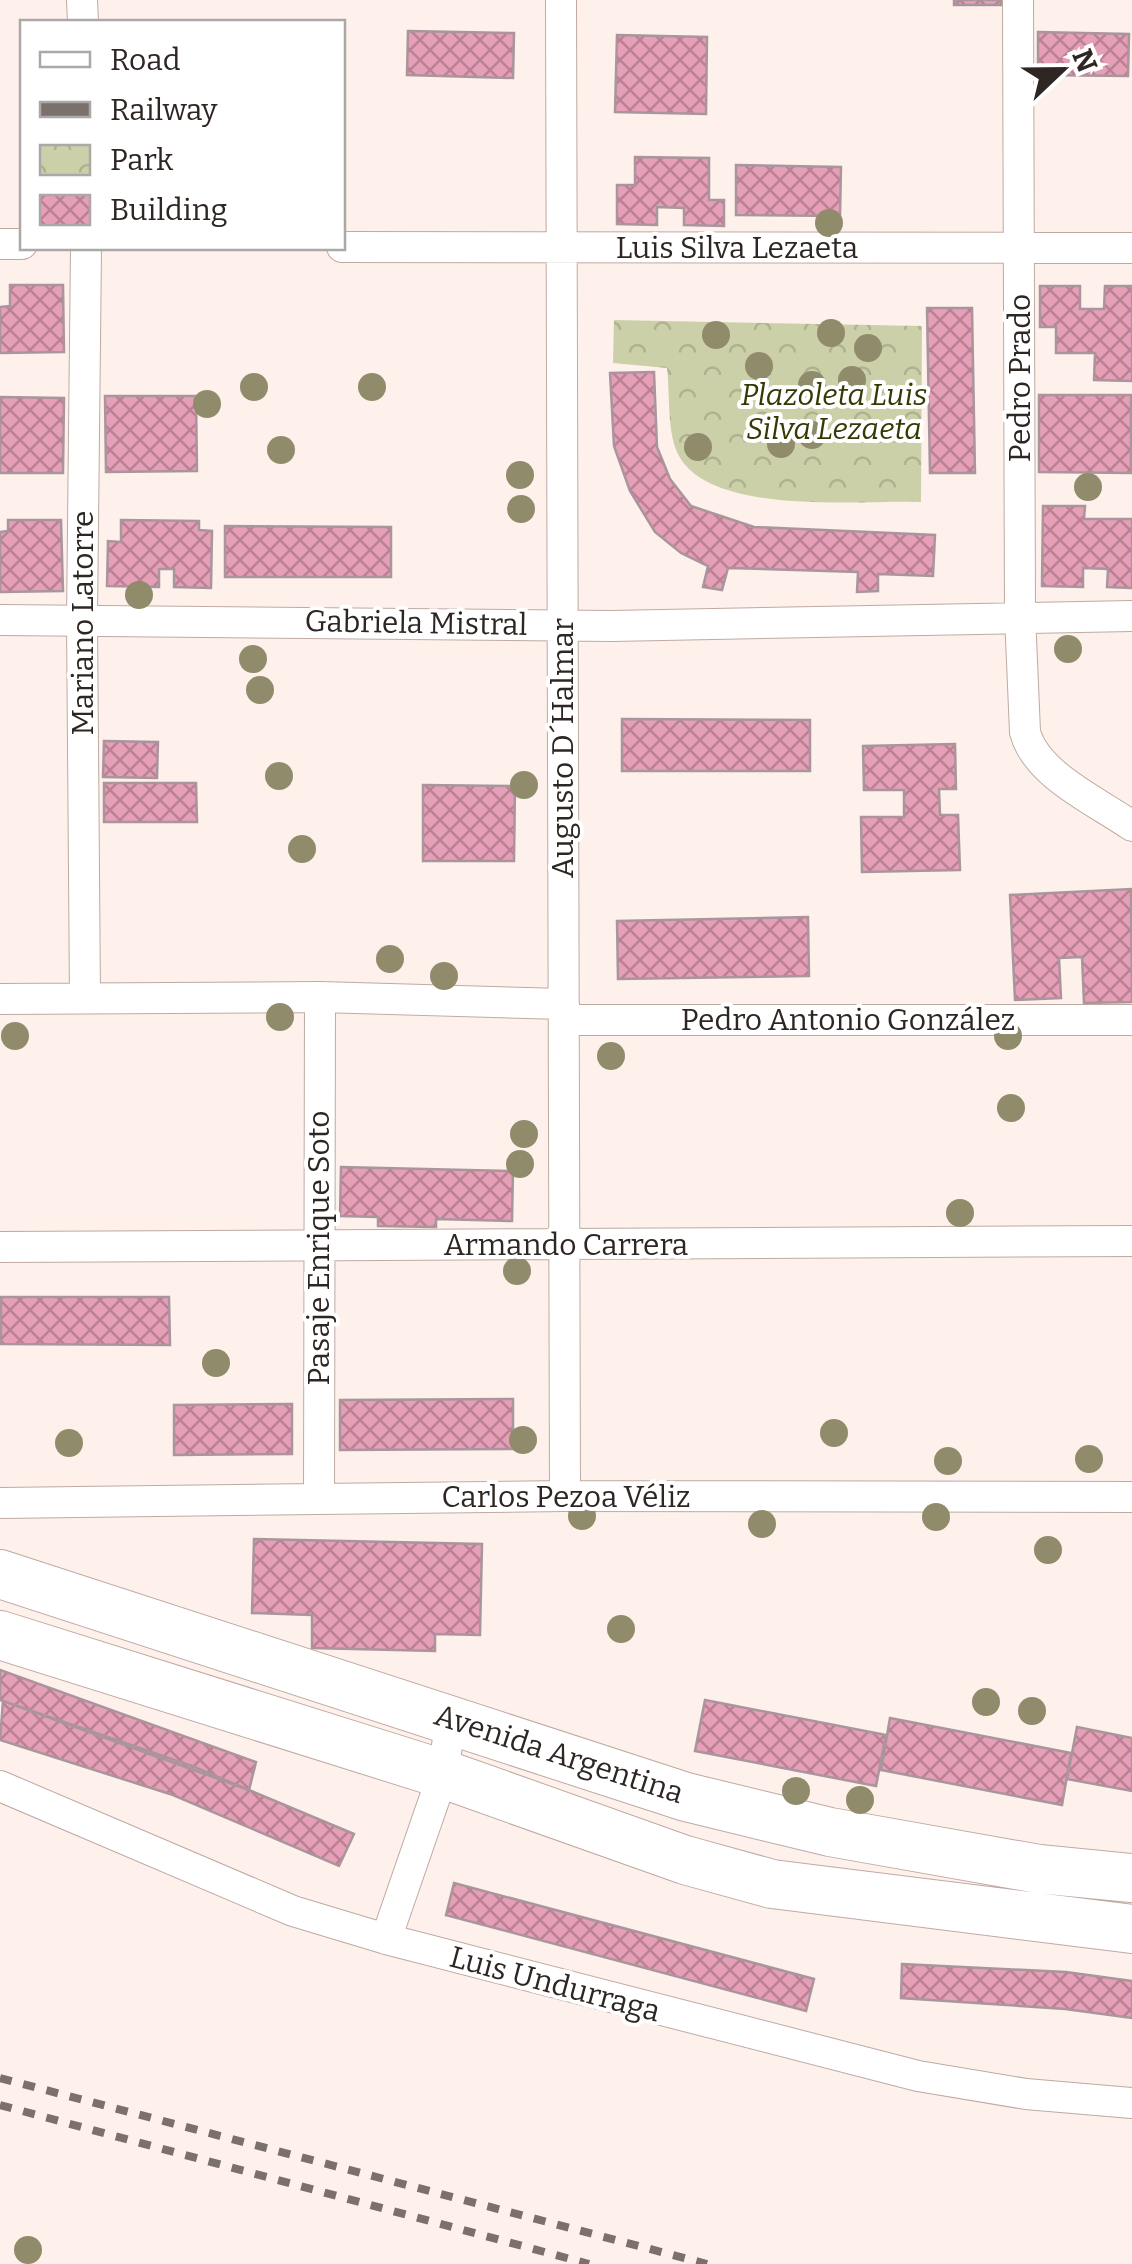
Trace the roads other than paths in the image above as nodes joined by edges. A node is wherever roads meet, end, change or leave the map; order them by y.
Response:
1 (561, 0) edge
2 (1018, 0) edge
3 (345, 246) edge
4 (562, 248) junction
5 (1020, 248) junction
6 (1132, 248) edge
7 (86, 250) edge
8 (1020, 616) junction
9 (1132, 616) edge
10 (82, 619) junction
11 (0, 620) edge
12 (563, 626) junction
13 (1132, 826) edge
14 (320, 997) junction
15 (84, 998) junction
16 (0, 999) edge
17 (564, 1012) junction
18 (1132, 1020) edge
19 (1132, 1241) edge
20 (565, 1246) junction
21 (0, 1247) edge
22 (318, 1247) junction
23 (565, 1496) junction
24 (1132, 1498) edge
25 (320, 1499) junction
26 (0, 1503) edge
27 (0, 1574) edge
28 (0, 1634) edge
29 (451, 1717) junction
30 (444, 1774) junction
31 (0, 1786) edge
32 (1132, 1878) edge
33 (1132, 1929) edge
34 (386, 1939) junction
35 (1132, 2103) edge

1 - 4 street, Augusto D´Halmar
2 - 5 street, Pedro Prado
3 - 4 street, Luis Silva Lezaeta
4 - 5 street, Luis Silva Lezaeta
4 - 12 street, Augusto D´Halmar
5 - 6 street, Luis Silva Lezaeta
5 - 8 street, Pedro Prado
7 - 10 street, Mariano Latorre
8 - 9 street, Gabriela Mistral
8 - 12 street, Gabriela Mistral
8 - 13 street, Pedro Prado
10 - 11 street, Gabriela Mistral
10 - 12 street, Gabriela Mistral
10 - 15 street, Mariano Latorre
12 - 17 street, Augusto D´Halmar
14 - 15 street, Pedro Antonio González
14 - 17 street, Pedro Antonio González
14 - 22 street, Pasaje Enrique Soto
15 - 16 street, Pedro Antonio González
17 - 18 street, Pedro Antonio González
17 - 20 street, Augusto D´Halmar
19 - 20 street, Armando Carrera
20 - 22 street, Armando Carrera
20 - 23 street, Augusto D´Halmar
21 - 22 street, Armando Carrera
22 - 25 street, Pasaje Enrique Soto
23 - 24 street, Carlos Pezoa Véliz
23 - 25 street, Carlos Pezoa Véliz
25 - 26 street, Carlos Pezoa Véliz
27 - 29 main road, Avenida Argentina
28 - 30 main road, Avenida Argentina
29 - 30 street
29 - 32 main road, Avenida Argentina
30 - 33 main road, Avenida Argentina
30 - 34 street
31 - 34 street, Luis Undurraga
34 - 35 street, Luis Undurraga

